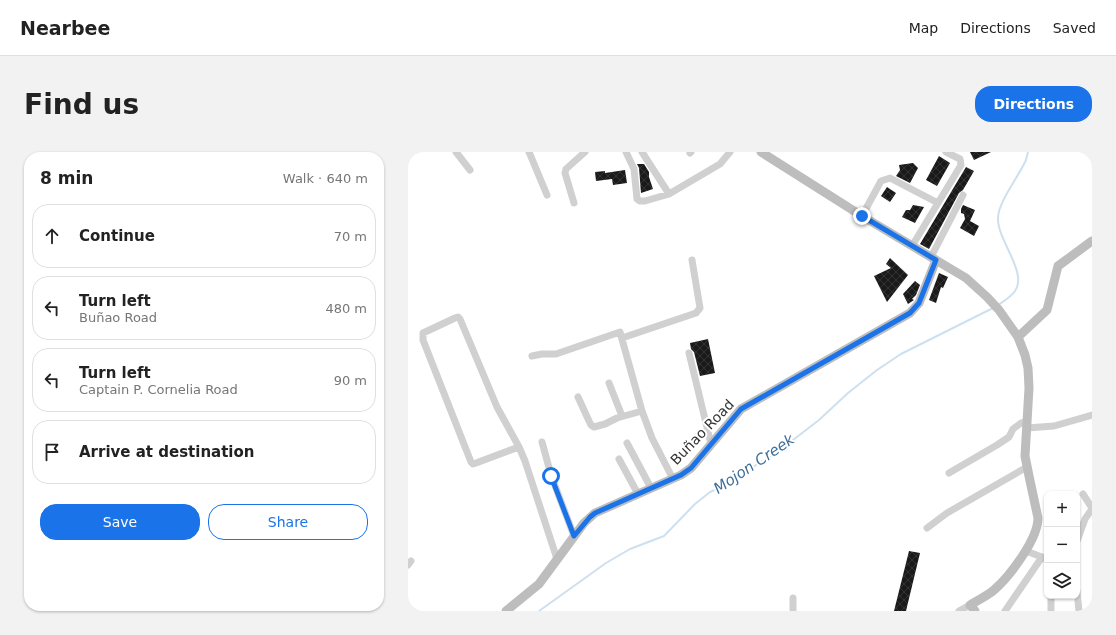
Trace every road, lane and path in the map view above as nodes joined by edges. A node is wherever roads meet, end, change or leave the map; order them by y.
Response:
1 (456, 152) edge
2 (585, 152) edge
3 (626, 152) edge
4 (642, 152) edge
5 (730, 152) edge
6 (761, 152) edge
7 (946, 152) edge
8 (530, 154) edge
9 (470, 170) dead end
10 (669, 194) junction
11 (547, 195) dead end
12 (963, 195) dead end
13 (574, 203) dead end
14 (938, 203) junction
15 (862, 216) junction
16 (1092, 241) edge
17 (912, 246) junction
18 (934, 259) junction
19 (692, 260) dead end
20 (1018, 337) junction
21 (622, 338) junction
22 (689, 353) dead end
23 (532, 356) dead end
24 (609, 383) dead end
25 (578, 397) dead end
26 (642, 411) junction
27 (1092, 415) edge
28 (622, 416) junction
29 (1027, 424) junction
30 (542, 442) dead end
31 (626, 443) dead end
32 (711, 444) junction
33 (519, 447) junction
34 (619, 459) dead end
35 (1027, 467) junction
36 (949, 473) dead end
37 (673, 480) junction
38 (651, 488) junction
39 (638, 494) junction
40 (1083, 494) dead end
41 (1092, 509) edge
42 (927, 528) dead end
43 (1080, 533) edge
44 (574, 536) junction
45 (1026, 551) junction
46 (557, 558) junction
47 (1044, 558) edge
48 (1044, 559) edge
49 (793, 598) dead end
50 (1051, 599) edge
51 (1078, 599) edge
52 (972, 608) edge
53 (506, 611) edge
54 (794, 611) edge
55 (959, 611) edge
56 (1006, 611) edge
57 (1051, 611) edge
58 (1079, 611) edge

1 - 9 street
2 - 13 street
3 - 10 street
4 - 10 street
5 - 10 street
6 - 15 street
7 - 14 street
8 - 11 street
12 - 18 street
14 - 15 street
14 - 17 street
15 - 17 street
16 - 20 street
17 - 18 street
18 - 20 street
18 - 32 street, Buñao Road
19 - 21 street
20 - 29 street
21 - 23 street
21 - 26 street
22 - 32 street
24 - 28 street
25 - 28 street
26 - 28 street
26 - 37 street
27 - 29 street
29 - 35 street
29 - 36 street
30 - 44 street
31 - 38 street
32 - 37 street, Buñao Road
33 - 33 street
33 - 46 street
34 - 39 street
35 - 42 street
35 - 45 street
37 - 38 street, Buñao Road
38 - 39 street, Buñao Road
39 - 44 street, Buñao Road
40 - 41 street
41 - 43 street
44 - 46 street, Buñao Road
45 - 47 street
45 - 52 street
46 - 53 street, Buñao Road
48 - 56 street
49 - 54 street
50 - 57 street
51 - 58 street
52 - 55 street

